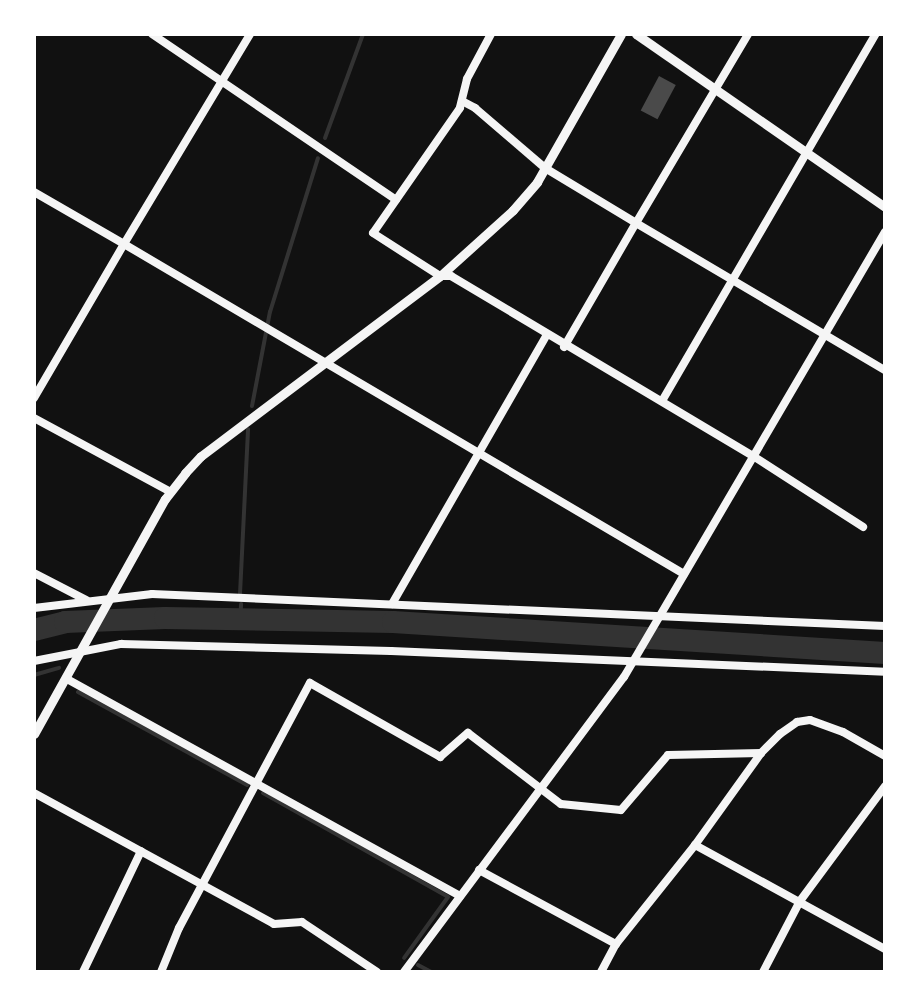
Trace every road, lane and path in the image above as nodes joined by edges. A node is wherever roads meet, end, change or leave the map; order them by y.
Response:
1 (152, 34) edge
2 (250, 34) edge
3 (491, 34) edge
4 (621, 34) edge
5 (636, 34) edge
6 (748, 34) edge
7 (876, 34) edge
8 (223, 80) junction
9 (714, 89) junction
10 (462, 101) junction
11 (806, 152) junction
12 (545, 168) junction
13 (34, 192) edge
14 (396, 200) junction
15 (885, 207) edge
16 (636, 223) junction
17 (885, 232) edge
18 (124, 244) junction
19 (440, 276) junction
20 (733, 280) junction
21 (825, 335) junction
22 (546, 336) junction
23 (564, 347) junction
24 (323, 363) junction
25 (885, 370) edge
26 (34, 398) edge
27 (662, 401) junction
28 (34, 418) edge
29 (477, 454) junction
30 (753, 456) junction
31 (171, 492) junction
32 (863, 527) dead end
33 (34, 573) edge
34 (684, 574) junction
35 (110, 599) junction
36 (392, 604) junction
37 (34, 608) edge
38 (660, 616) junction
39 (885, 626) edge
40 (82, 652) junction
41 (34, 661) edge
42 (633, 662) junction
43 (885, 672) edge
44 (67, 679) junction
45 (34, 734) edge
46 (761, 753) junction
47 (885, 756) edge
48 (257, 783) junction
49 (885, 786) edge
50 (539, 787) junction
51 (34, 793) edge
52 (695, 845) junction
53 (141, 851) junction
54 (479, 870) junction
55 (202, 883) junction
56 (460, 896) junction
57 (800, 901) junction
58 (616, 944) junction
59 (885, 949) edge
60 (83, 972) edge
61 (161, 972) edge
62 (377, 972) edge
63 (404, 972) edge
64 (601, 972) edge
65 (763, 972) edge

1 - 8 street
2 - 8 street
3 - 10 street
4 - 12 street
5 - 9 street
6 - 9 street
7 - 11 street
8 - 14 street
8 - 18 street
9 - 11 street
9 - 16 street
10 - 12 street
10 - 14 street
11 - 15 street
11 - 20 street
12 - 16 street
12 - 19 street
13 - 18 street
14 - 19 street
16 - 20 street
16 - 23 street
17 - 21 street
18 - 24 street
18 - 26 street
19 - 22 street
19 - 24 street
20 - 21 street
20 - 27 street
21 - 25 street
21 - 30 street
22 - 23 street
22 - 29 street
23 - 27 street
24 - 29 street
24 - 31 street
27 - 30 street
28 - 31 street
29 - 34 street
29 - 36 street
30 - 32 street
30 - 34 street
31 - 35 street
33 - 35 street
34 - 38 street
35 - 36 street
35 - 37 street
35 - 40 street
36 - 38 street
38 - 39 street
38 - 42 street
40 - 41 street
40 - 42 street
40 - 44 street
42 - 43 street
42 - 50 street
44 - 45 street
44 - 48 street
46 - 47 street
46 - 50 street
46 - 52 street
48 - 50 street
48 - 55 street
48 - 56 street
49 - 57 street
50 - 54 street
51 - 53 street
52 - 57 street
52 - 58 street
53 - 55 street
53 - 60 street
54 - 56 street
54 - 58 street
55 - 61 street
55 - 62 street
56 - 63 street
57 - 59 street
57 - 65 street
58 - 64 street

